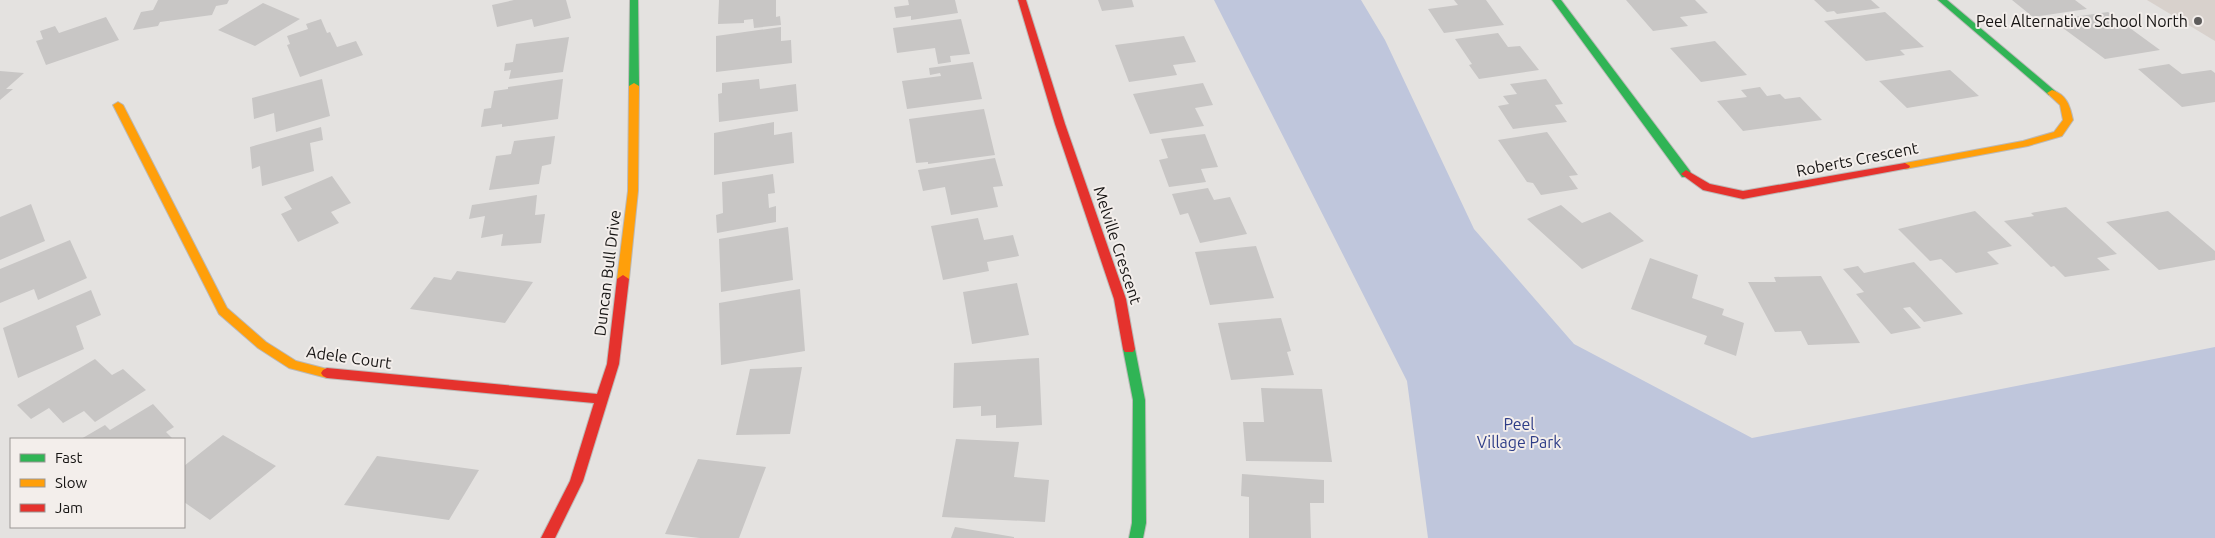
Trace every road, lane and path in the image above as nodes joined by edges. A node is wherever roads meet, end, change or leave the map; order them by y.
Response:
1 (634, 0) edge
2 (1022, 0) edge
3 (1556, 0) edge
4 (1942, 0) edge
5 (118, 105) dead end
6 (600, 399) junction
7 (548, 538) edge
8 (1136, 538) edge

1 - 6 street, Duncan Bull Drive
2 - 8 street, Melville Crescent
3 - 4 street, Roberts Crescent
5 - 6 street, Adele Court
6 - 7 street, Duncan Bull Drive

